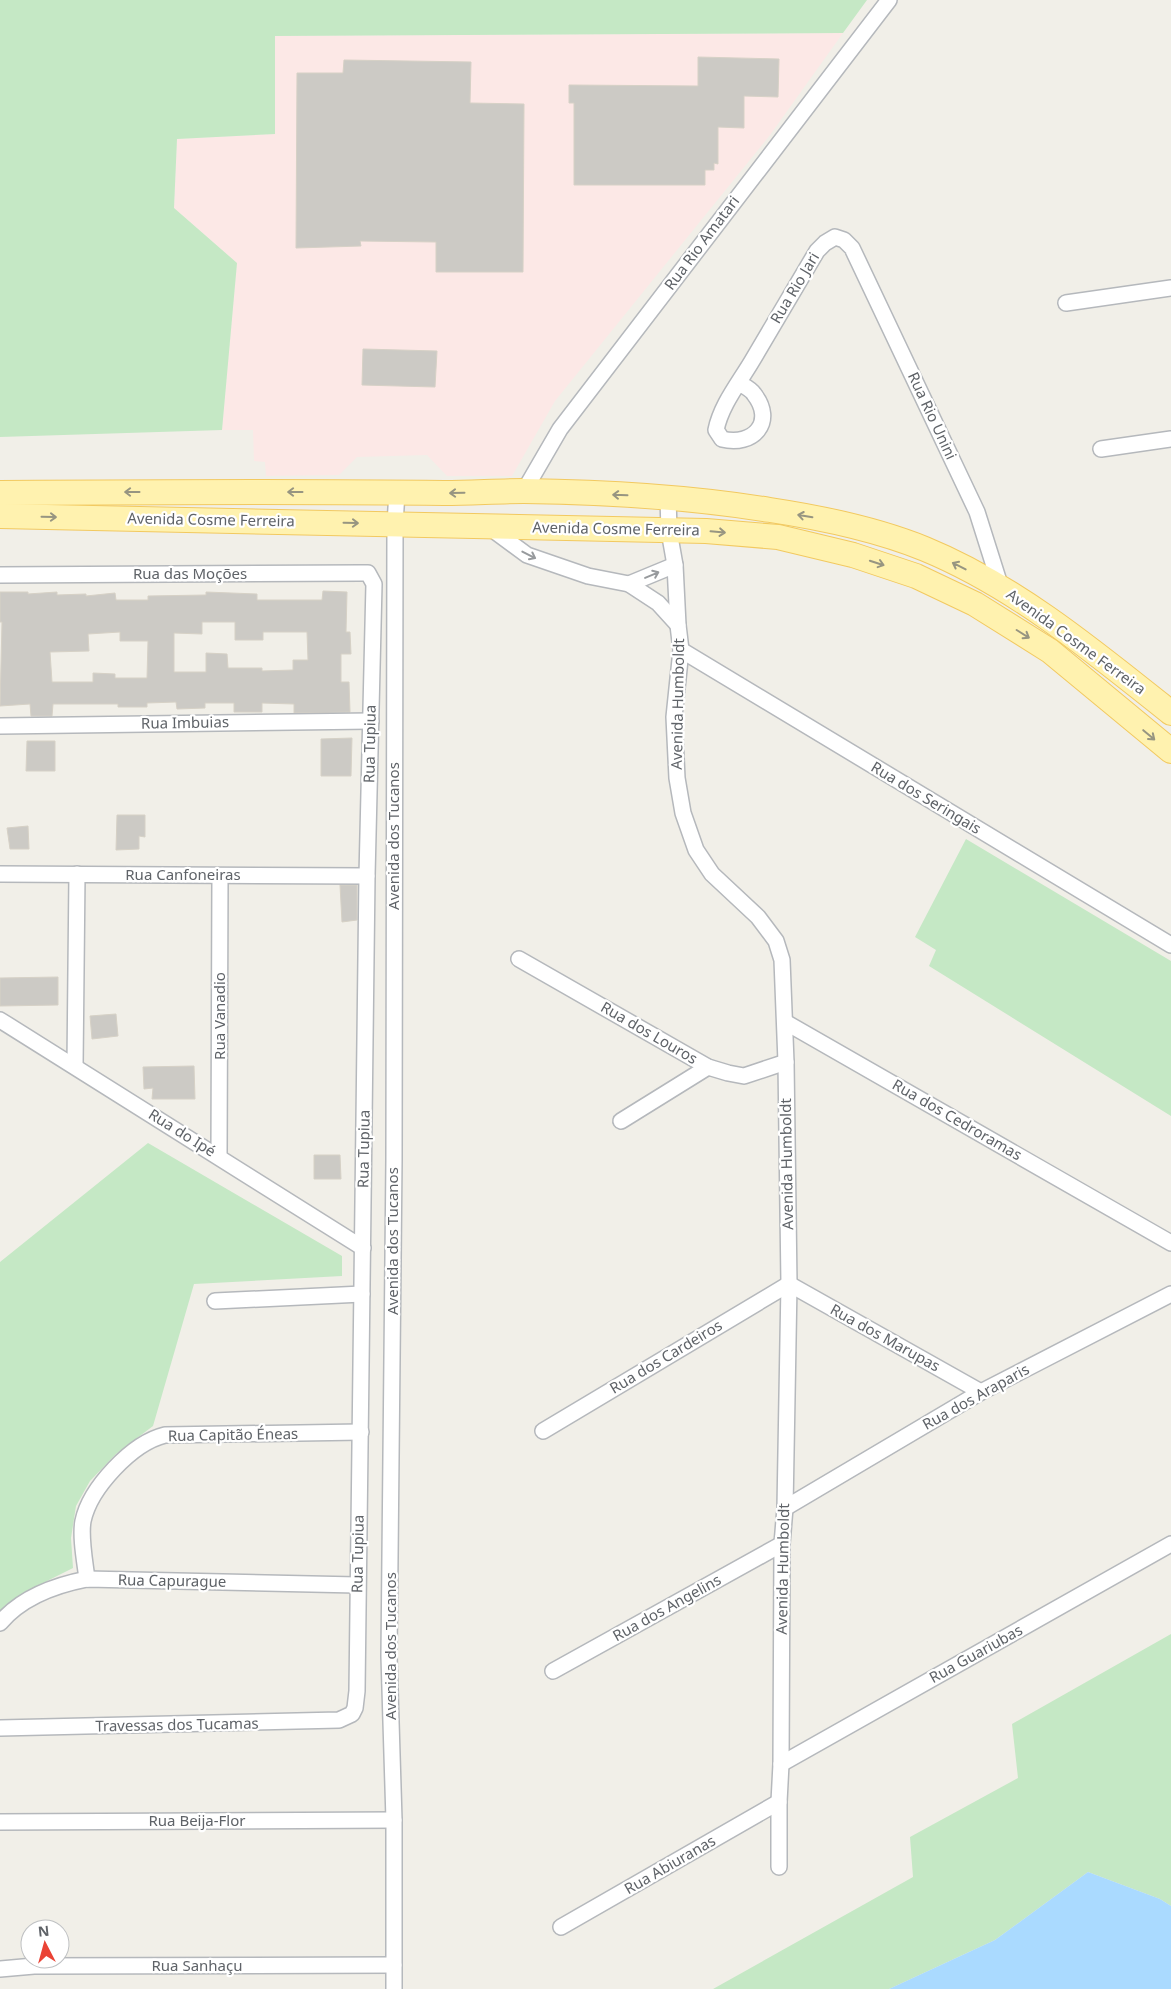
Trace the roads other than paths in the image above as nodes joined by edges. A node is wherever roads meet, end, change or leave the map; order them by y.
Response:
1 (889, 0) edge
2 (852, 248) joint
3 (1171, 288) edge
4 (1066, 303) dead end
5 (739, 383) dead end
6 (1171, 439) edge
7 (1101, 449) dead end
8 (524, 491) junction
9 (397, 492) junction
10 (0, 493) edge
11 (668, 497) junction
12 (0, 516) edge
13 (395, 524) junction
14 (489, 527) junction
15 (670, 531) junction
16 (675, 565) junction
17 (0, 575) edge
18 (374, 584) joint
19 (629, 584) junction
20 (1001, 588) junction
21 (678, 625) junction
22 (681, 650) junction
23 (1171, 713) edge
24 (371, 721) junction
25 (0, 726) edge
26 (1171, 751) edge
27 (0, 874) edge
28 (77, 874) junction
29 (220, 876) junction
30 (367, 876) junction
31 (1171, 945) edge
32 (519, 959) dead end
33 (0, 1020) edge
34 (785, 1022) junction
35 (786, 1062) junction
36 (75, 1066) junction
37 (708, 1067) junction
38 (621, 1121) dead end
39 (219, 1157) junction
40 (1171, 1243) edge
41 (363, 1248) junction
42 (789, 1284) junction
43 (362, 1294) junction
44 (1171, 1294) edge
45 (215, 1301) dead end
46 (981, 1392) junction
47 (543, 1431) dead end
48 (362, 1432) junction
49 (785, 1508) junction
50 (782, 1544) junction
51 (1171, 1544) edge
52 (87, 1579) junction
53 (358, 1585) junction
54 (0, 1623) edge
55 (553, 1671) dead end
56 (352, 1714) joint
57 (0, 1728) edge
58 (782, 1764) junction
59 (779, 1802) junction
60 (394, 1820) junction
61 (0, 1822) edge
62 (779, 1867) dead end
63 (562, 1927) dead end
64 (394, 1965) junction
65 (0, 1969) edge
66 (394, 1989) edge

1 - 8 street, Rua Rio Amatari
2 - 5 street, Rua Rio Jari
2 - 20 street, Rua Rio Unini
3 - 4 street
6 - 7 street
8 -> 9 main road, Avenida Cosme Ferreira
11 -> 8 main road, Avenida Cosme Ferreira
9 -> 10 main road, Avenida Cosme Ferreira
9 - 13 street, Avenida dos Tucanos
11 - 15 street, Avenida Humboldt
20 -> 11 main road, Avenida Cosme Ferreira
12 -> 13 main road, Avenida Cosme Ferreira
13 - 14 main road, Avenida Cosme Ferreira
13 - 60 street, Avenida dos Tucanos
14 - 15 main road, Avenida Cosme Ferreira
14 -> 19 street
15 - 16 street, Avenida Humboldt
15 -> 26 main road, Avenida Cosme Ferreira
19 -> 16 street
16 - 21 street, Avenida Humboldt
17 - 18 street, Rua das Moções
18 - 24 street, Rua Tupiua
19 - 21 street
20 - 23 main road, Avenida Cosme Ferreira
21 - 22 street, Avenida Humboldt
22 - 31 street, Rua dos Seringais
22 - 34 street, Avenida Humboldt
24 - 25 street, Rua Imbuias
24 - 30 street, Rua Tupiua
27 - 28 street, Rua Canfoneiras
28 - 29 street, Rua Canfoneiras
28 - 36 street
29 - 30 street, Rua Canfoneiras
29 - 39 street, Rua Vanadio
30 - 41 street, Rua Tupiua
32 - 37 street, Rua dos Louros
33 - 36 street, Rua do Ipé
34 - 35 street, Avenida Humboldt
34 - 40 street, Rua dos Cedroramas
35 - 37 street, Rua dos Louros
35 - 42 street, Avenida Humboldt
36 - 39 street, Rua do Ipé
37 - 38 street
39 - 41 street, Rua do Ipé
41 - 43 street, Rua Tupiua
42 - 46 street, Rua dos Marupas
42 - 47 street, Rua dos Cardeiros
42 - 49 street, Avenida Humboldt
43 - 45 street
43 - 48 street, Rua Tupiua
44 - 46 street, Rua dos Araparis
46 - 49 street, Rua dos Araparis
48 - 52 street, Rua Capitão Éneas
48 - 53 street, Rua Tupiua
49 - 50 street, Avenida Humboldt
50 - 55 street, Rua dos Angelins
50 - 58 street, Avenida Humboldt
51 - 58 street, Rua Guariubas
52 - 53 street, Rua Capurague
52 - 54 street, Rua Capurague
53 - 56 street, Rua Tupiua
56 - 57 street, Travessas dos Tucamas
58 - 59 street, Avenida Humboldt
59 - 62 street, Avenida Humboldt
59 - 63 street, Rua Abiuranas
60 - 61 street, Rua Beija-Flor
60 - 64 street, Avenida dos Tucanos
64 - 65 street, Rua Sanhaçu
64 - 66 street, Avenida dos Tucanos

